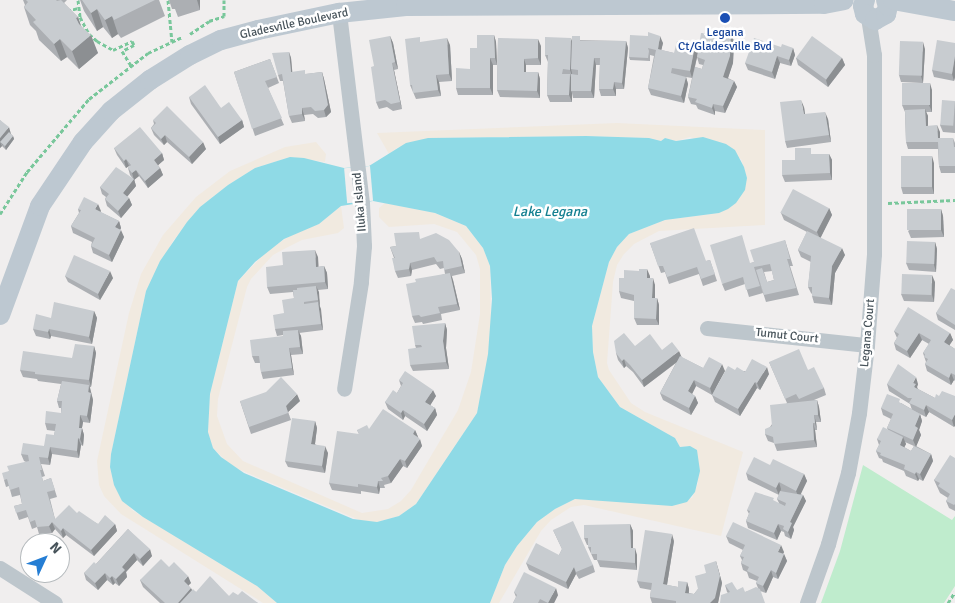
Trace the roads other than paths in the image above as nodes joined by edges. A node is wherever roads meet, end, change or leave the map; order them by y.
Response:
1 (844, 0) edge
2 (824, 4) junction
3 (878, 9) edge
4 (955, 11) edge
5 (339, 14) junction
6 (0, 315) edge
7 (707, 328) dead end
8 (867, 344) junction
9 (344, 389) dead end
10 (0, 568) edge
11 (55, 603) edge
12 (808, 603) edge

1 - 2 main road, Gladesville Boulevard
2 - 3 main road, Gladesville Boulevard
2 - 5 main road, Gladesville Boulevard
3 - 4 main road, Gladesville Boulevard
3 - 8 street, Legana Court
5 - 6 main road, Gladesville Boulevard
5 - 9 street, Iluka Island
7 - 8 street, Tumut Court
8 - 12 street, Legana Court
10 - 11 street

